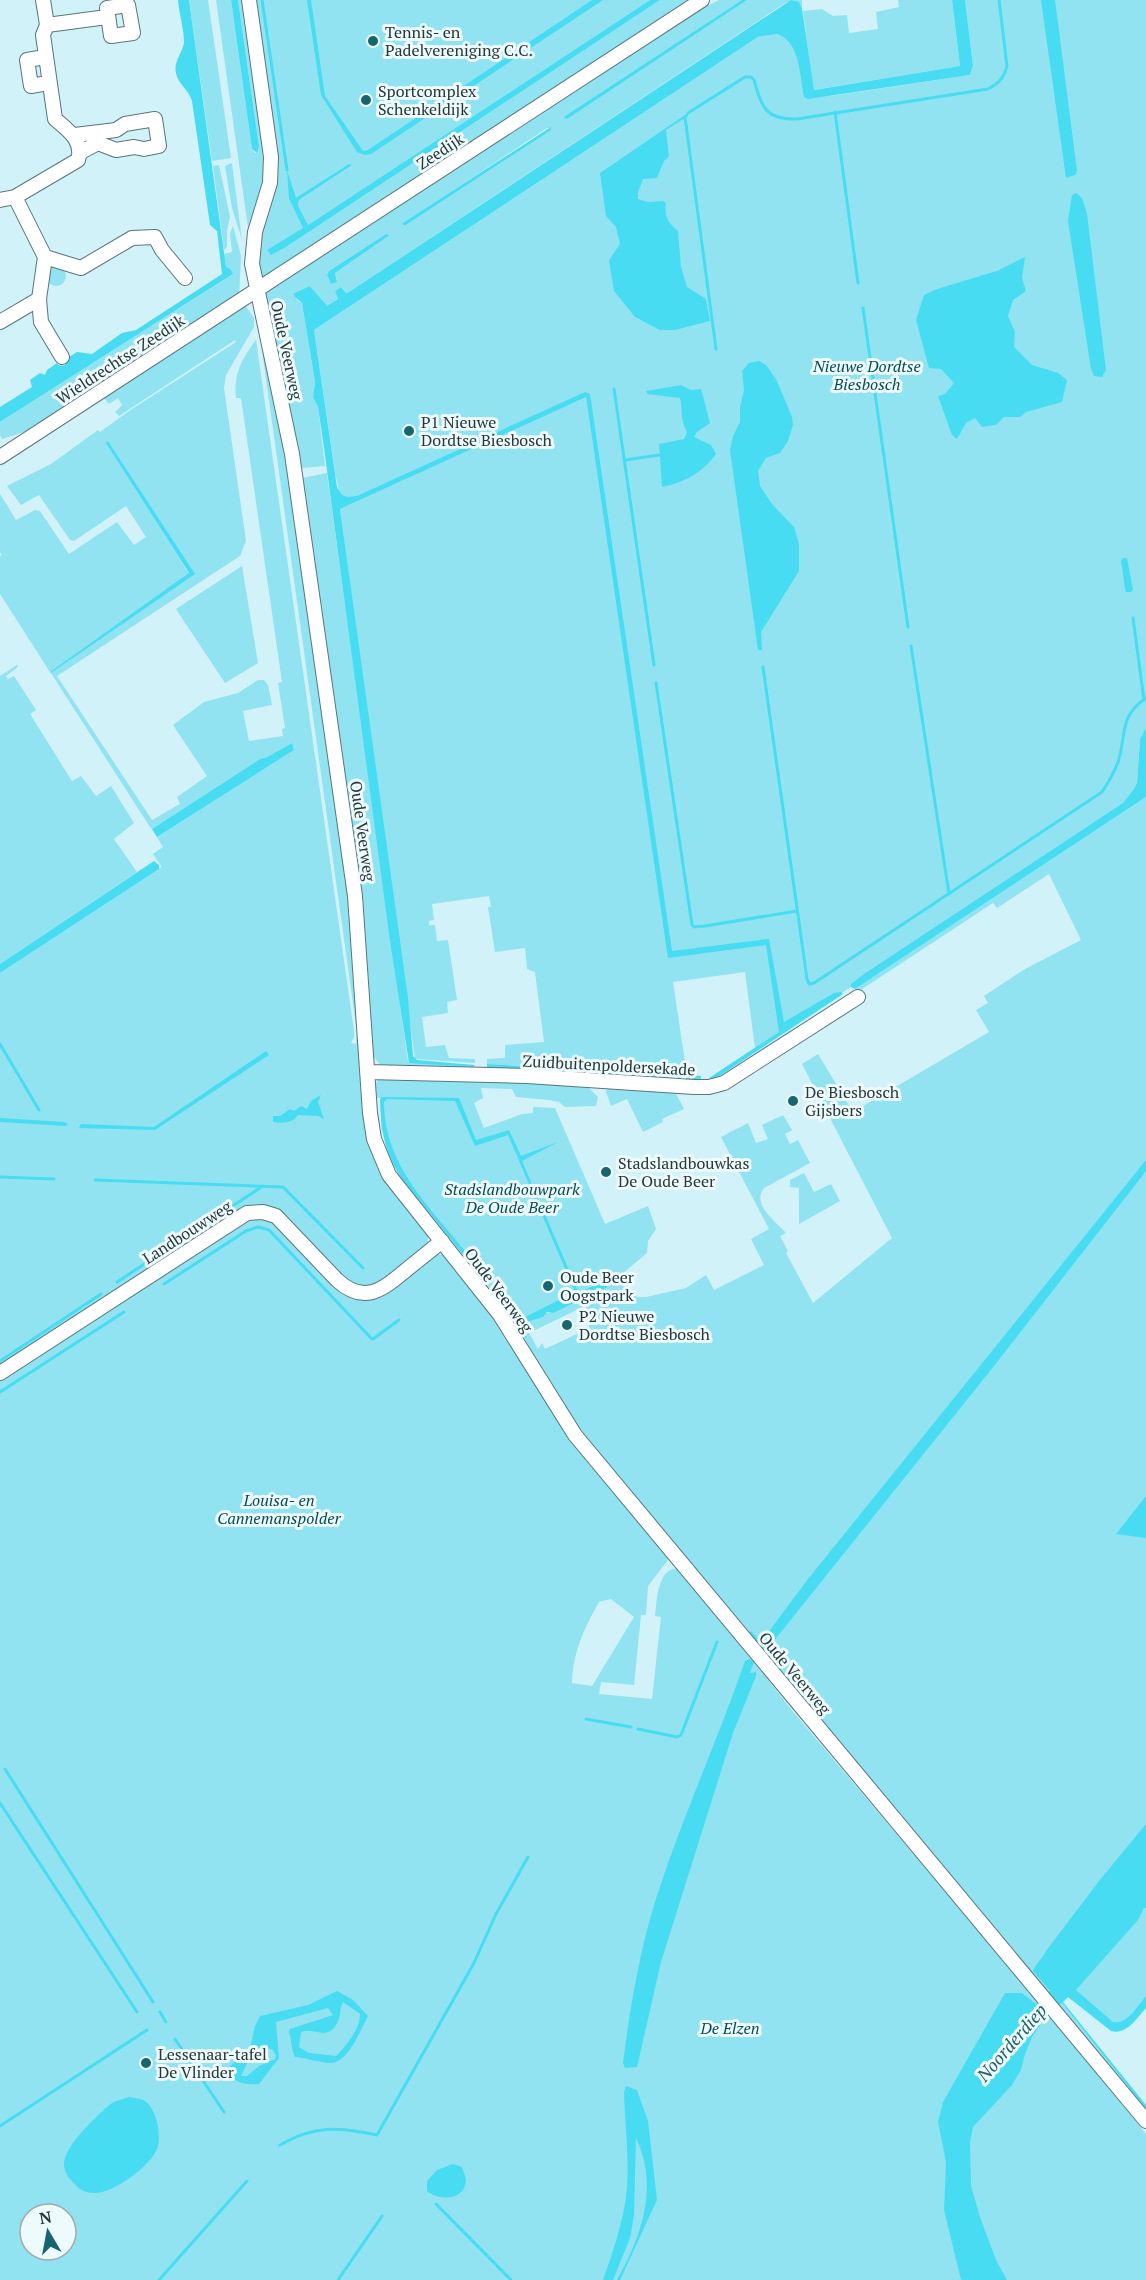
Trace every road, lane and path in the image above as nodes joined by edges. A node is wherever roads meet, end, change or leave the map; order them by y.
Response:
1 (43, 0) edge
2 (249, 0) edge
3 (702, 0) edge
4 (107, 17) dead end
5 (47, 26) junction
6 (75, 135) junction
7 (81, 152) junction
8 (15, 197) junction
9 (0, 201) edge
10 (45, 257) junction
11 (185, 279) dead end
12 (257, 290) junction
13 (39, 299) junction
14 (0, 322) edge
15 (62, 357) dead end
16 (0, 457) edge
17 (858, 997) dead end
18 (368, 1072) junction
19 (442, 1241) junction
20 (0, 1373) edge
21 (1146, 2121) edge

1 - 5 street
2 - 12 street, Oude Veerweg
3 - 12 street, Zeedijk
4 - 5 street
5 - 6 street
6 - 7 street
6 - 7 street
7 - 8 street
8 - 9 street
8 - 10 street
10 - 11 street
10 - 13 street
12 - 16 street, Wieldrechtse Zeedijk
12 - 18 street, Oude Veerweg
13 - 14 street
13 - 15 street
17 - 18 street, Zuidbuitenpoldersekade
18 - 19 street, Oude Veerweg
19 - 20 street, Landbouwweg
19 - 21 street, Oude Veerweg

